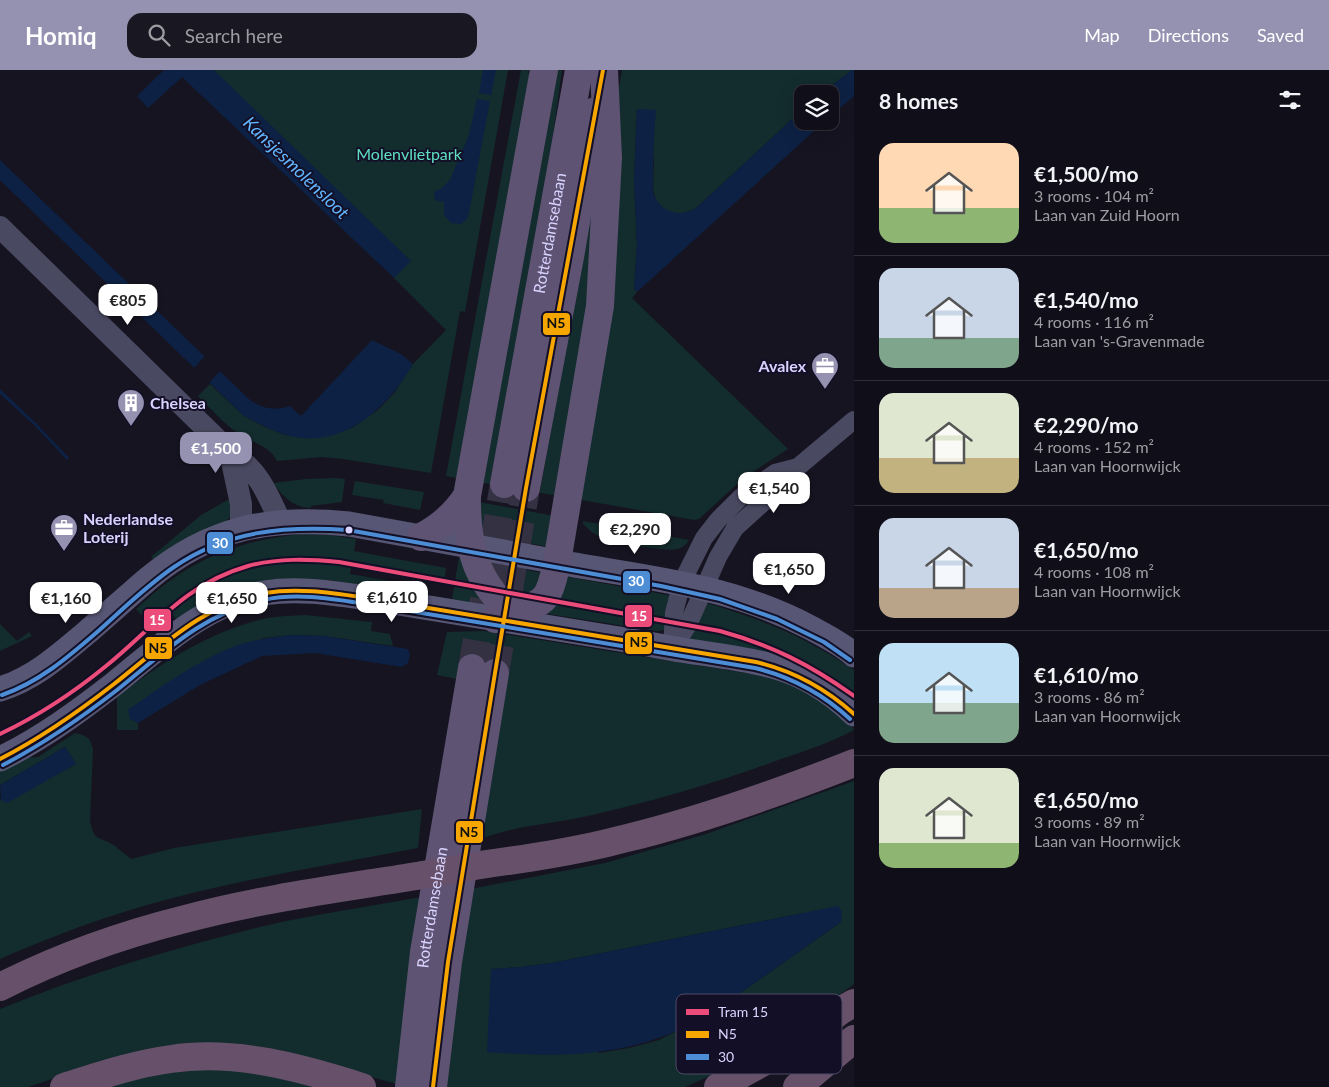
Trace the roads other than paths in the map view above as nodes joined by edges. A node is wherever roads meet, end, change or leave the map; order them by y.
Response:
1 (544, 70) edge
2 (579, 70) edge
3 (604, 70) edge
4 (0, 226) edge
5 (854, 420) edge
6 (230, 452) junction
7 (467, 496) junction
8 (280, 521) junction
9 (241, 528) junction
10 (421, 537) junction
11 (470, 546) junction
12 (557, 562) junction
13 (693, 585) junction
14 (514, 619) junction
15 (672, 650) junction
16 (854, 655) edge
17 (0, 689) edge
18 (854, 714) edge
19 (0, 759) edge
20 (854, 763) edge
21 (0, 986) edge
22 (854, 1003) edge
23 (842, 1010) edge
24 (854, 1039) edge
25 (842, 1049) edge
26 (742, 1074) edge
27 (812, 1074) edge
28 (64, 1087) edge
29 (362, 1087) edge
30 (409, 1087) edge
31 (433, 1087) edge
32 (718, 1087) edge
33 (797, 1087) edge

1 - 7 main road
2 - 3 main road, Rotterdamsebaan
3 - 12 main road
4 - 6 street
5 - 13 street
6 - 8 street
6 - 9 street
7 - 10 main road
7 - 11 main road
8 - 9 main road
8 - 10 main road
9 - 17 main road
10 - 11 main road
11 - 12 main road
11 - 14 main road
12 - 13 main road
12 - 14 main road
13 - 15 street
13 - 16 main road
14 - 15 main road
14 - 19 main road
15 - 18 main road
20 - 21 highway, bridge
22 - 23 highway
24 - 25 highway
26 - 32 highway
27 - 33 highway
28 - 29 highway
30 - 31 main road, Rotterdamsebaan

